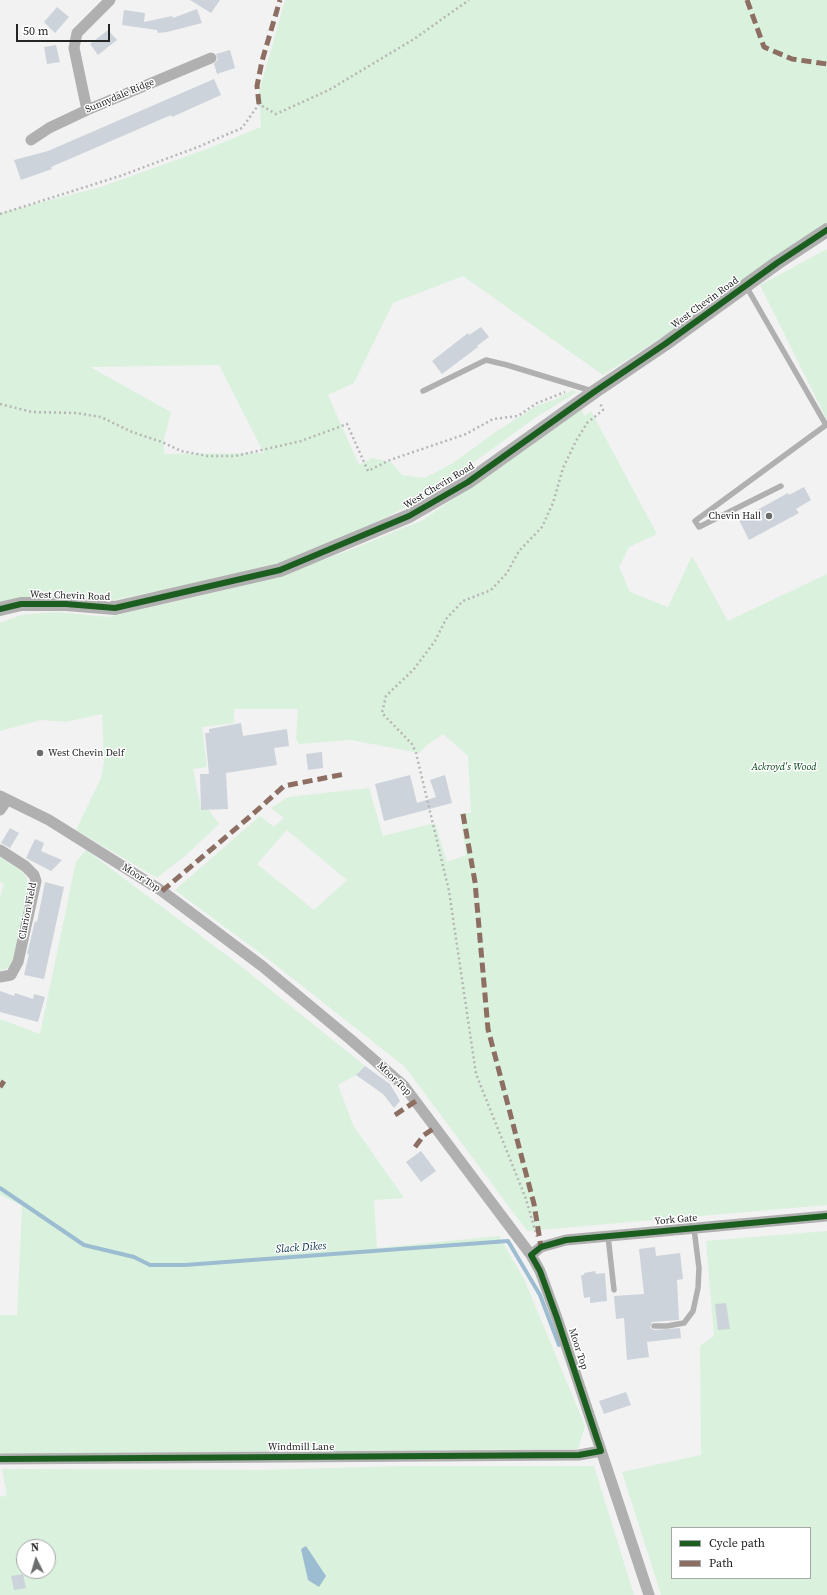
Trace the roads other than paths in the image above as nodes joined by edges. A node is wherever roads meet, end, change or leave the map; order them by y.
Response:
1 (110, 0) edge
2 (211, 58) dead end
3 (87, 110) junction
4 (31, 140) dead end
5 (827, 230) edge
6 (746, 286) junction
7 (423, 391) dead end
8 (594, 392) junction
9 (781, 486) dead end
10 (0, 609) edge
11 (4, 798) edge
12 (0, 810) edge
13 (0, 850) edge
14 (0, 977) edge
15 (827, 1216) edge
16 (694, 1228) junction
17 (608, 1236) junction
18 (531, 1255) junction
19 (614, 1290) dead end
20 (654, 1326) dead end
21 (601, 1451) junction
22 (0, 1459) edge
23 (649, 1595) edge

1 - 3 street
2 - 3 street, Sunnydale Ridge
3 - 4 street, Sunnydale Ridge
5 - 6 street, West Chevin Road
6 - 8 street, West Chevin Road
6 - 9 lane
7 - 8 lane
8 - 10 street, West Chevin Road
11 - 12 street
11 - 18 street, Moor Top
13 - 14 street, Clarion Field
15 - 16 street, York Gate
16 - 17 street, York Gate
16 - 20 lane
17 - 18 street, York Gate
17 - 19 lane
18 - 21 street, Moor Top
21 - 22 street, Windmill Lane
21 - 23 street, Moor Top

